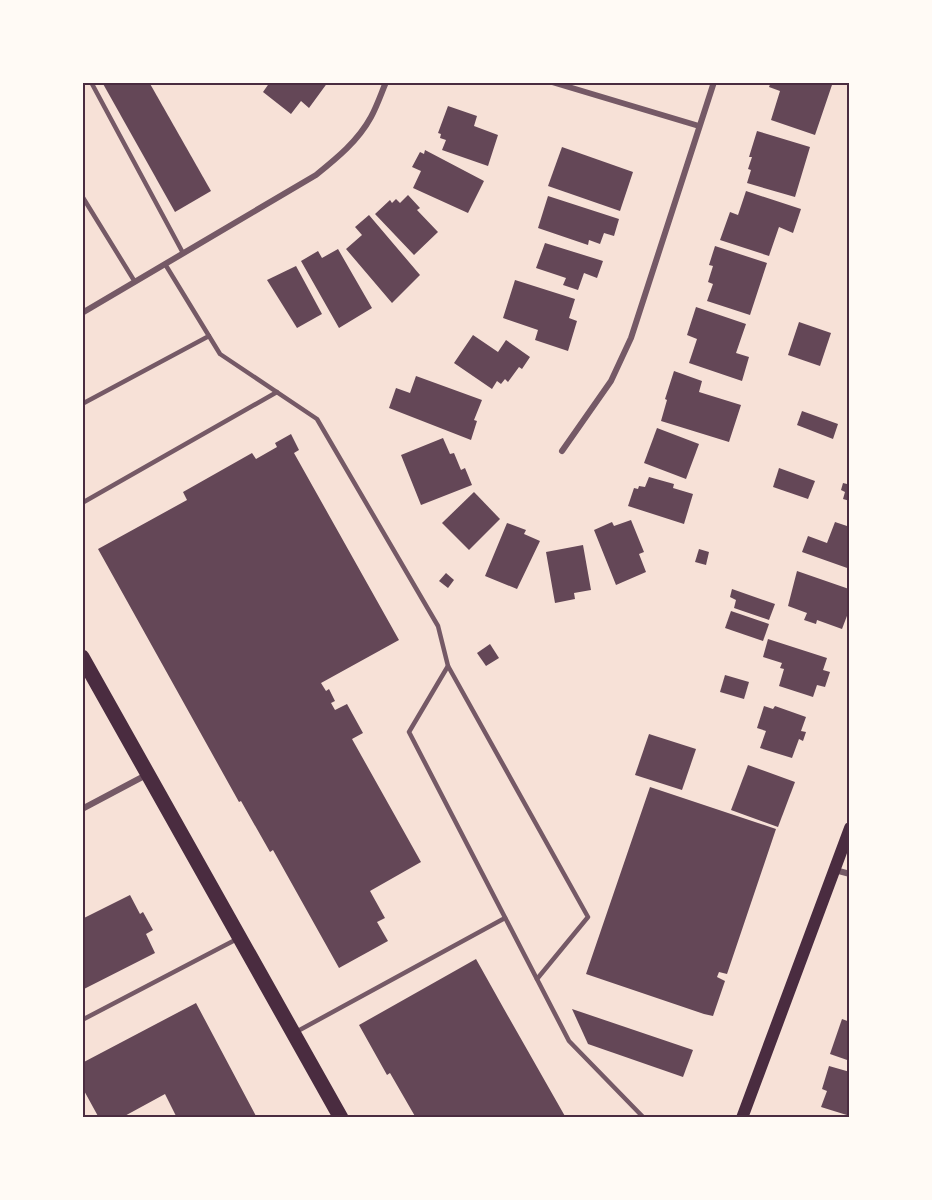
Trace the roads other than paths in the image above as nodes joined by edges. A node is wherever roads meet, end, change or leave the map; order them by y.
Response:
1 (91, 82) edge
2 (386, 82) edge
3 (552, 82) edge
4 (714, 82) edge
5 (699, 126) junction
6 (82, 196) edge
7 (183, 253) junction
8 (165, 264) junction
9 (135, 282) junction
10 (82, 313) edge
11 (209, 336) junction
12 (277, 392) junction
13 (82, 404) edge
14 (562, 452) dead end
15 (82, 503) edge
16 (82, 657) edge
17 (448, 666) junction
18 (148, 774) junction
19 (82, 809) edge
20 (849, 828) edge
21 (835, 870) junction
22 (849, 874) edge
23 (505, 918) junction
24 (241, 938) junction
25 (537, 979) junction
26 (82, 1020) edge
27 (294, 1033) junction
28 (341, 1118) edge
29 (644, 1118) edge
30 (742, 1118) edge

1 - 7 lane
2 - 7 street
3 - 5 street
4 - 5 street
5 - 14 street
6 - 9 lane
7 - 8 street
8 - 9 street
8 - 11 lane
9 - 10 street
11 - 12 lane
11 - 13 lane
12 - 15 lane
12 - 17 lane
16 - 18 main road
17 - 23 lane
17 - 25 lane
18 - 19 street
18 - 24 main road
20 - 21 main road
21 - 22 street
21 - 30 main road
23 - 25 lane
23 - 27 lane
24 - 26 lane
24 - 27 main road
25 - 29 lane
27 - 28 main road

